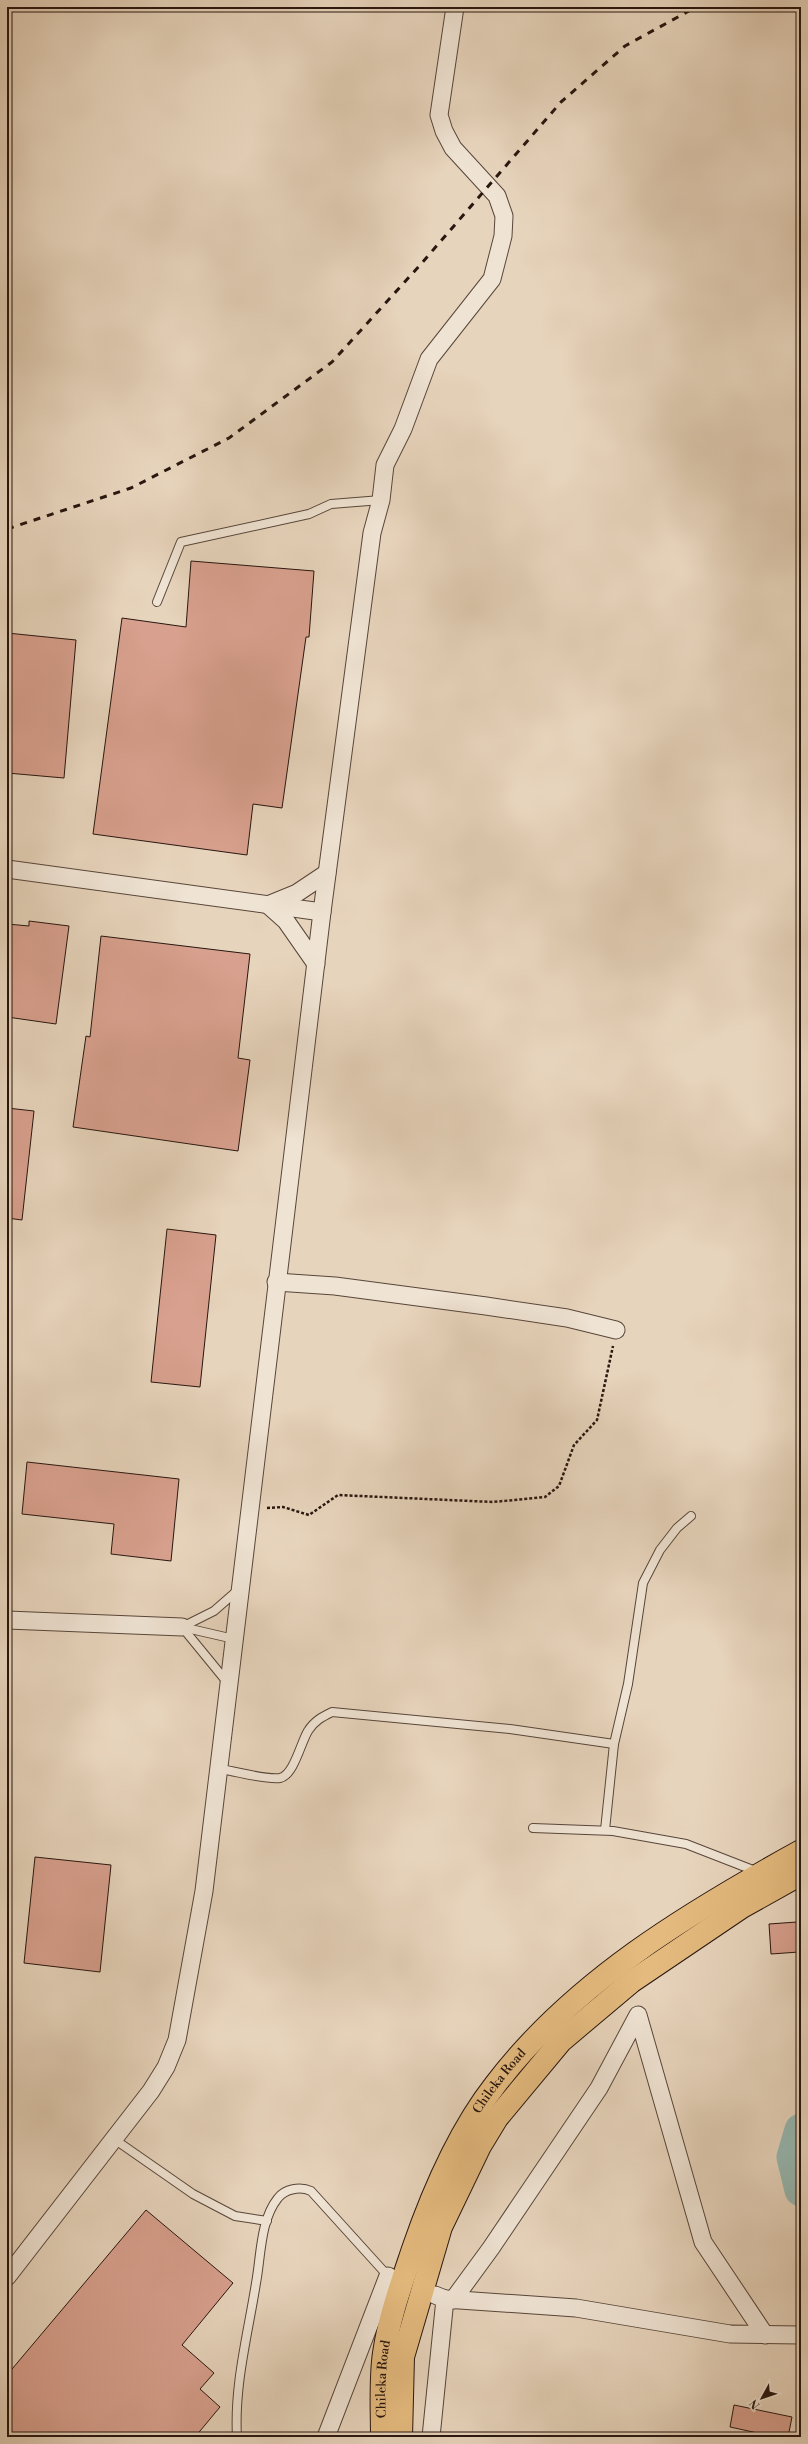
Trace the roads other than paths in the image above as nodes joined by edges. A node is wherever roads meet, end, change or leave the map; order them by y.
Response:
1 (454, 7) edge
2 (381, 500) junction
3 (157, 602) dead end
4 (7, 869) edge
5 (327, 873) junction
6 (268, 905) junction
7 (322, 912) junction
8 (316, 964) junction
9 (276, 1282) junction
10 (616, 1330) road end
11 (691, 1516) dead end
12 (239, 1589) junction
13 (7, 1620) edge
14 (182, 1627) junction
15 (234, 1639) junction
16 (229, 1684) junction
17 (614, 1744) junction
18 (219, 1769) junction
19 (533, 1828) dead end
20 (605, 1830) junction
21 (801, 1851) edge
22 (761, 1873) junction
23 (801, 1874) edge
24 (114, 2139) junction
25 (267, 2221) junction
26 (7, 2277) edge
27 (395, 2280) junction
28 (422, 2291) junction
29 (449, 2299) junction
30 (765, 2335) junction
31 (801, 2335) edge
32 (237, 2437) edge
33 (326, 2437) edge
34 (382, 2437) edge
35 (401, 2437) edge
36 (431, 2437) edge

1 - 2 street
2 - 3 lane
2 - 5 street
4 - 6 street
5 - 6 street
5 - 7 street
6 - 7 street
6 - 8 street
7 - 8 street
8 - 9 street
9 - 10 street
9 - 12 street
11 - 17 lane
12 - 14 lane
12 - 15 street
13 - 14 street
14 - 15 lane
14 - 16 lane
15 - 16 street
16 - 18 street
17 - 18 lane
17 - 20 lane
18 - 24 street
19 - 20 lane
20 - 22 lane
21 - 22 highway, Chileka Road
22 - 27 highway, Chileka Road
23 - 28 highway
24 - 25 lane
24 - 26 street
25 - 27 lane
25 - 32 lane
27 - 33 street
27 - 34 highway, Chileka Road
28 - 29 street
28 - 35 highway
29 - 30 street
29 - 30 street
29 - 36 street
30 - 31 street

